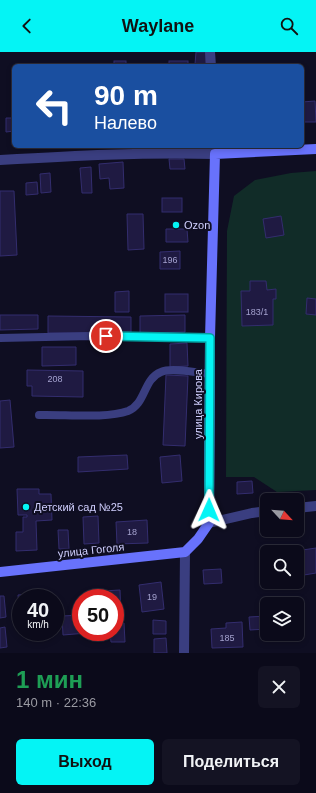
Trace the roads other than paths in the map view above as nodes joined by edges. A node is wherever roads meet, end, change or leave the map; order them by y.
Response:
1 (210, 52) edge
2 (210, 64) edge
3 (316, 149) edge
4 (214, 150) edge
5 (0, 160) edge
6 (0, 338) edge
7 (210, 338) junction
8 (210, 374) junction
9 (39, 415) dead end
10 (316, 506) edge
11 (304, 507) edge
12 (260, 512) edge
13 (209, 523) junction
14 (185, 552) junction
15 (0, 572) edge
16 (184, 653) edge

1 - 2 street
3 - 4 main road
4 - 5 street
4 - 7 main road, улица Кирова
6 - 7 lane
7 - 8 main road, улица Кирова
8 - 9 lane
8 - 13 main road, улица Кирова
10 - 11 street
12 - 13 street
13 - 14 main road
14 - 15 main road, улица Гоголя
14 - 16 street

